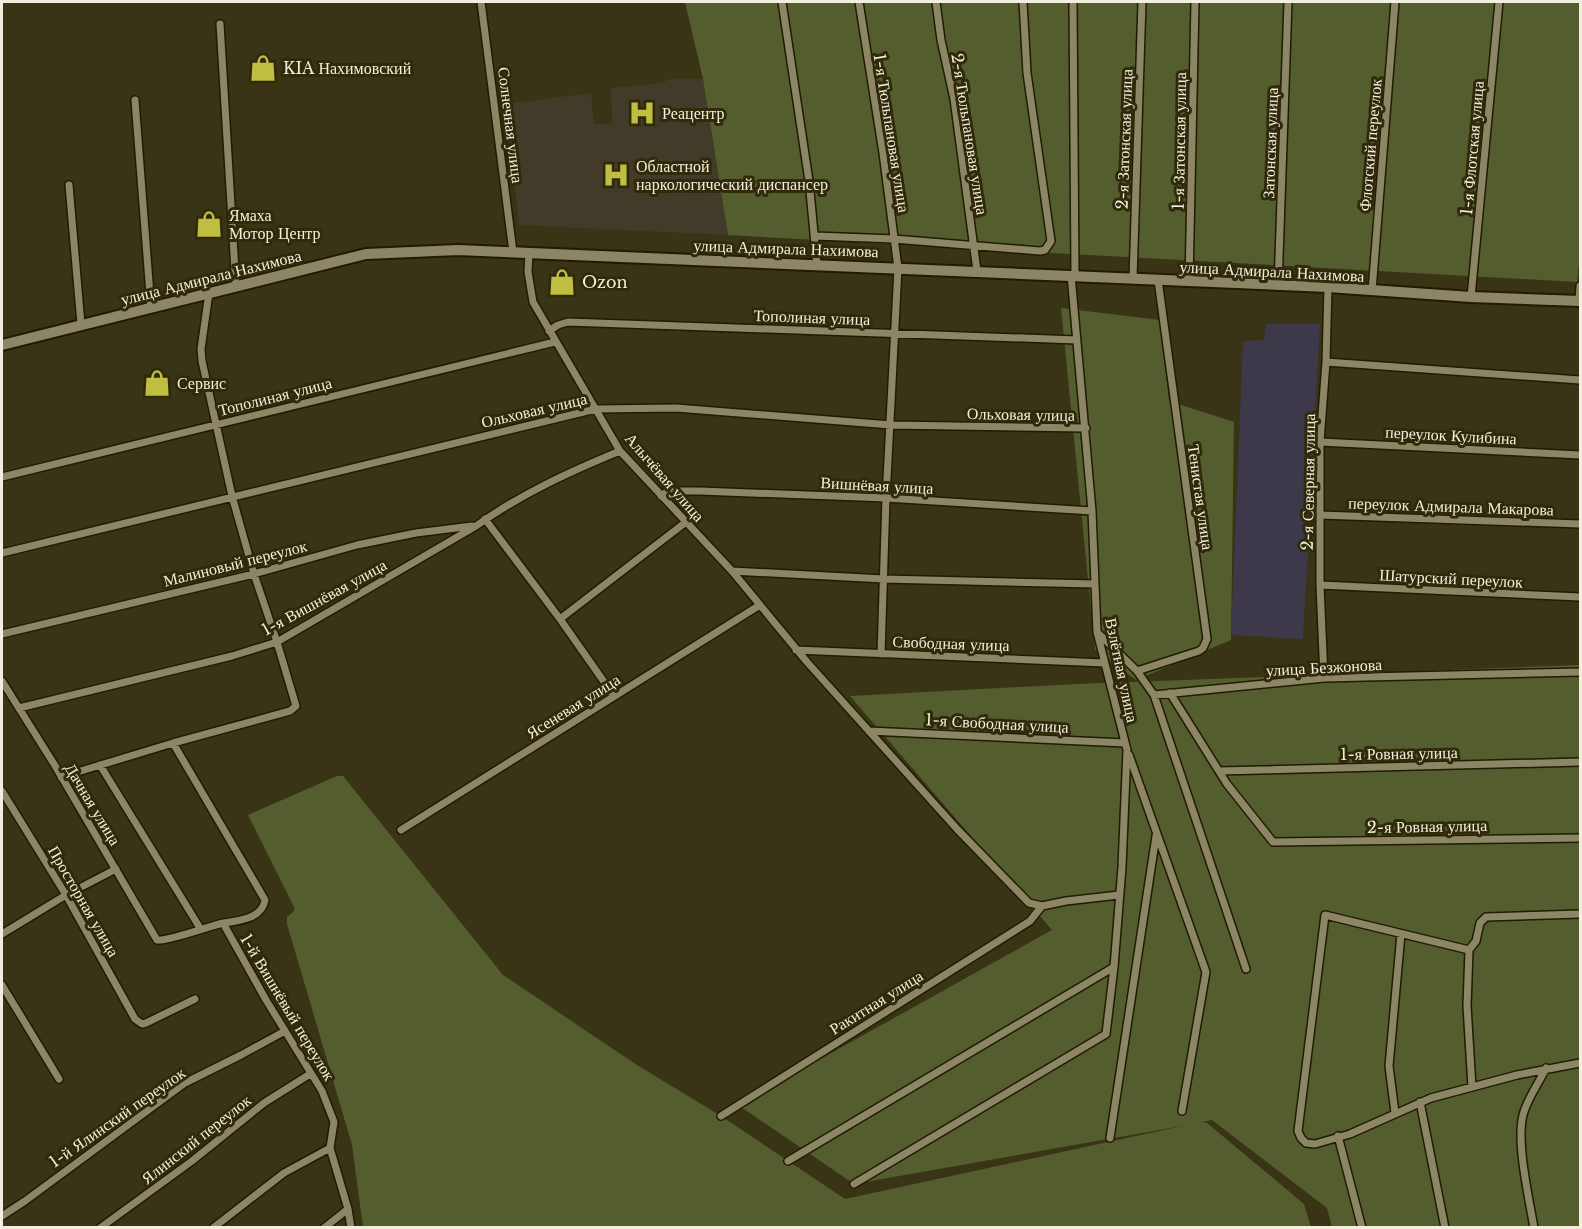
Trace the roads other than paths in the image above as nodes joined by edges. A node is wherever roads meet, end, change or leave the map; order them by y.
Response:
1 (481, 2) edge
2 (782, 2) edge
3 (858, 2) edge
4 (936, 2) edge
5 (1023, 2) edge
6 (1073, 2) edge
7 (1142, 2) edge
8 (1195, 2) edge
9 (1288, 2) edge
10 (1395, 2) edge
11 (1499, 2) edge
12 (219, 24) dead end
13 (135, 100) dead end
14 (69, 185) dead end
15 (814, 236) junction
16 (894, 239) junction
17 (974, 247) junction
18 (513, 252) junction
19 (529, 253) junction
20 (817, 265) junction
21 (898, 268) junction
22 (977, 271) junction
23 (1073, 275) junction
24 (1133, 278) junction
25 (1158, 280) junction
26 (1189, 281) junction
27 (1278, 286) junction
28 (1581, 286) edge
29 (236, 287) junction
30 (1328, 287) junction
31 (1372, 291) junction
32 (208, 293) junction
33 (1471, 297) junction
34 (1580, 301) edge
35 (151, 308) junction
36 (81, 324) junction
37 (549, 331) junction
38 (895, 333) junction
39 (1077, 340) junction
40 (555, 342) junction
41 (2, 345) edge
42 (1326, 362) junction
43 (1581, 380) edge
44 (596, 409) junction
45 (217, 424) junction
46 (891, 425) junction
47 (1086, 428) junction
48 (1320, 442) junction
49 (620, 451) junction
50 (1581, 455) edge
51 (2, 477) edge
52 (232, 496) junction
53 (662, 496) junction
54 (886, 498) junction
55 (1092, 511) junction
56 (1320, 515) junction
57 (485, 519) junction
58 (686, 522) junction
59 (1581, 524) edge
60 (476, 525) junction
61 (2, 553) edge
62 (732, 571) junction
63 (254, 574) junction
64 (884, 579) junction
65 (1095, 584) junction
66 (1320, 585) junction
67 (1581, 597) edge
68 (760, 605) junction
69 (560, 619) junction
70 (1097, 632) junction
71 (2, 634) edge
72 (277, 642) junction
73 (796, 650) junction
74 (881, 654) junction
75 (1104, 663) junction
76 (1137, 671) junction
77 (1581, 672) edge
78 (1324, 678) junction
79 (2, 681) edge
80 (1170, 693) junction
81 (1155, 695) junction
82 (614, 696) junction
83 (19, 708) junction
84 (869, 731) junction
85 (173, 743) junction
86 (1126, 746) junction
87 (1581, 762) edge
88 (100, 765) junction
89 (1219, 771) junction
90 (61, 777) junction
91 (2, 791) edge
92 (401, 830) dead end
93 (1156, 834) junction
94 (1581, 838) edge
95 (116, 869) junction
96 (66, 895) junction
97 (1119, 895) junction
98 (1042, 906) junction
99 (1581, 914) edge
100 (223, 923) junction
101 (200, 928) junction
102 (2, 934) edge
103 (1401, 934) junction
104 (1469, 950) junction
105 (1114, 968) junction
106 (1246, 969) dead end
107 (2, 985) edge
108 (195, 999) dead end
109 (285, 1031) junction
110 (1581, 1063) edge
111 (1546, 1068) junction
112 (310, 1074) junction
113 (59, 1079) dead end
114 (1472, 1087) junction
115 (1420, 1102) junction
116 (1182, 1111) dead end
117 (1395, 1113) junction
118 (721, 1116) dead end
119 (1338, 1136) junction
120 (1110, 1138) dead end
121 (330, 1148) junction
122 (788, 1161) dead end
123 (854, 1184) dead end
124 (348, 1209) junction
125 (2, 1216) edge
126 (100, 1227) edge
127 (213, 1227) edge
128 (324, 1227) edge
129 (351, 1227) edge
130 (1362, 1227) edge
131 (1445, 1227) edge
132 (1534, 1227) edge

1 - 18 street, Солнечная улица
2 - 15 street
3 - 16 street, 1-я Тюльпановая улица
4 - 17 street, 2-я Тюльпановая улица
5 - 17 street
6 - 23 street, Взлётная улица
7 - 24 street, 2-я Затонская улица
8 - 26 street, 1-я Затонская улица
9 - 27 street, Затонская улица
10 - 31 street, Флотский переулок
11 - 33 street, 1-я Флотская улица
12 - 29 street
13 - 35 street
14 - 36 street
15 - 16 street
15 - 20 street
16 - 17 street
16 - 21 street, 1-я Тюльпановая улица
17 - 22 street, 2-я Тюльпановая улица
18 - 19 main road, улица Адмирала Нахимова
18 - 29 main road, улица Адмирала Нахимова
19 - 20 main road, улица Адмирала Нахимова
19 - 37 street, Алычёвая улица
20 - 21 main road, улица Адмирала Нахимова
21 - 22 main road, улица Адмирала Нахимова
21 - 38 street, 1-я Тюльпановая улица
22 - 23 main road, улица Адмирала Нахимова
23 - 24 main road, улица Адмирала Нахимова
23 - 39 street, Взлётная улица
24 - 25 main road, улица Адмирала Нахимова
25 - 26 main road, улица Адмирала Нахимова
25 - 76 street, Тенистая улица
26 - 27 main road, улица Адмирала Нахимова
27 - 30 main road, улица Адмирала Нахимова
28 - 34 street
29 - 32 main road, улица Адмирала Нахимова
30 - 31 main road, улица Адмирала Нахимова
30 - 42 street, 2-я Северная улица
31 - 33 main road, улица Адмирала Нахимова
32 - 35 main road, улица Адмирала Нахимова
32 - 45 street
33 - 34 main road, улица Адмирала Нахимова
35 - 36 main road, улица Адмирала Нахимова
36 - 41 main road, улица Адмирала Нахимова
37 - 38 street, Тополиная улица
37 - 40 street, Алычёвая улица
38 - 39 street, Тополиная улица
38 - 46 street, 1-я Тюльпановая улица
39 - 47 street, Взлётная улица
40 - 44 street, Алычёвая улица
40 - 45 street, Тополиная улица
42 - 43 street
42 - 48 street, 2-я Северная улица
44 - 46 street, Ольховая улица
44 - 49 street, Алычёвая улица
44 - 52 street, Ольховая улица
45 - 51 street, Тополиная улица
45 - 52 street
46 - 47 street, Ольховая улица
46 - 54 street, 1-я Тюльпановая улица
47 - 55 street, Взлётная улица
48 - 50 street, переулок Кулибина
48 - 56 street, 2-я Северная улица
49 - 53 street, Алычёвая улица
49 - 57 street, 1-я Вишнёвая улица
52 - 61 street, Ольховая улица
52 - 63 street
53 - 54 street, Вишнёвая улица
53 - 58 street, Алычёвая улица
54 - 55 street, Вишнёвая улица
54 - 64 street, 1-я Тюльпановая улица
55 - 65 street, Взлётная улица
56 - 59 street, переулок Адмирала Макарова
56 - 66 street, 2-я Северная улица
57 - 60 street, 1-я Вишнёвая улица
57 - 69 street
58 - 62 street, Алычёвая улица
58 - 69 street
60 - 63 street, Малиновый переулок
60 - 72 street, 1-я Вишнёвая улица
62 - 64 street
62 - 68 street, Алычёвая улица
63 - 71 street, Малиновый переулок
63 - 72 street
64 - 65 street
64 - 74 street, 1-я Тюльпановая улица
65 - 70 street, Взлётная улица
66 - 67 street, Шатурский переулок
66 - 78 street, 2-я Северная улица
68 - 73 street, Алычёвая улица
68 - 82 street, Ясеневая улица
69 - 82 street
70 - 75 street, Взлётная улица
70 - 76 street
72 - 83 street, 1-я Вишнёвая улица
72 - 85 street
73 - 74 street, Свободная улица
73 - 84 street, Алычёвая улица
74 - 75 street, Свободная улица
75 - 86 street, Взлётная улица
76 - 81 street
77 - 78 street, улица Безжонова
78 - 80 street, улица Безжонова
79 - 83 street, Дачная улица
80 - 81 street, улица Безжонова
80 - 89 street
81 - 106 street
82 - 92 street, Ясеневая улица
83 - 90 street, Дачная улица
84 - 86 street, 1-я Свободная улица
84 - 98 street, Алычёвая улица
85 - 88 street
85 - 100 street, 1-й Вишнёвый переулок
86 - 93 street
86 - 97 street, Взлётная улица
87 - 89 street, 1-я Ровная улица
88 - 90 street
88 - 101 street
89 - 94 street, 2-я Ровная улица
90 - 95 street, Дачная улица
91 - 96 street, Просторная улица
93 - 116 street
93 - 120 street
95 - 96 street
95 - 101 street, Дачная улица
96 - 102 street
96 - 108 street, Просторная улица
97 - 98 street
97 - 105 street, Взлётная улица
98 - 118 street, Ракитная улица
99 - 104 street
100 - 101 street
100 - 109 street, 1-й Вишнёвый переулок
103 - 104 street
103 - 117 street
103 - 119 street
104 - 114 street
105 - 122 street
105 - 123 street, Взлётная улица
107 - 113 street
109 - 112 street, 1-й Вишнёвый переулок
109 - 125 street, 1-й Ялинский переулок
110 - 111 street
111 - 114 street
111 - 132 street
112 - 121 street, 1-й Вишнёвый переулок
112 - 126 street, Ялинский переулок
114 - 115 street
115 - 117 street
115 - 131 street
117 - 119 street
119 - 130 street
121 - 124 street, 1-й Вишнёвый переулок
121 - 127 street
124 - 128 street
124 - 129 street, 1-й Вишнёвый переулок

